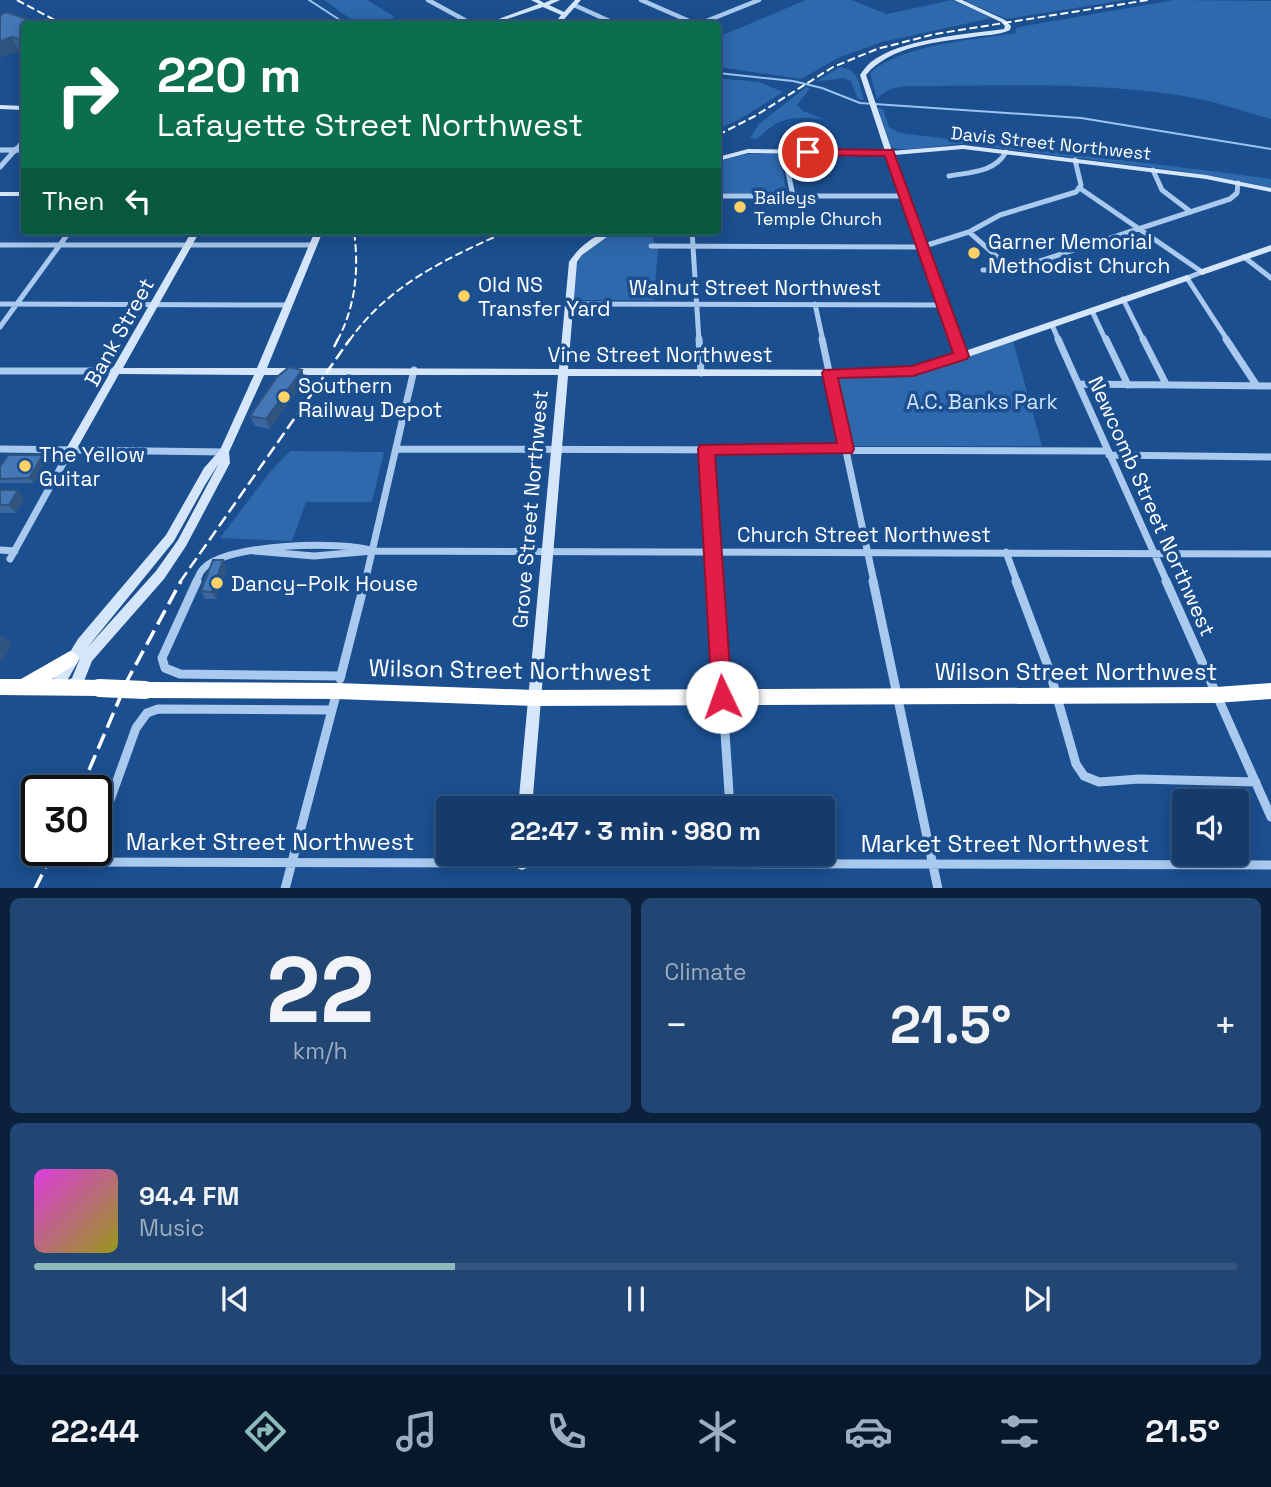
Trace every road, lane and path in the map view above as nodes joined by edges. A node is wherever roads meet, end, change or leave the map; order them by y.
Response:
1 (428, 0) edge
2 (534, 0) edge
3 (557, 0) edge
4 (641, 0) edge
5 (746, 0) edge
6 (759, 0) edge
7 (958, 0) edge
8 (576, 2) edge
9 (752, 3) junction
10 (543, 5) junction
11 (565, 15) junction
12 (466, 21) edge
13 (497, 21) edge
14 (560, 21) edge
15 (611, 21) edge
16 (690, 21) edge
17 (705, 21) edge
18 (1, 106) edge
19 (21, 108) edge
20 (21, 143) edge
21 (0, 150) edge
22 (15, 150) junction
23 (21, 150) edge
24 (784, 152) junction
25 (1006, 152) junction
26 (889, 153) junction
27 (721, 158) edge
28 (1075, 160) junction
29 (0, 167) edge
30 (1153, 170) junction
31 (949, 176) dead end
32 (1238, 183) junction
33 (1081, 188) junction
34 (1271, 190) edge
35 (0, 194) edge
36 (21, 194) edge
37 (721, 196) edge
38 (793, 196) junction
39 (904, 196) junction
40 (1191, 212) junction
41 (1140, 228) junction
42 (970, 232) junction
43 (67, 235) edge
44 (194, 235) edge
45 (317, 235) edge
46 (605, 235) edge
47 (692, 235) edge
48 (0, 245) edge
49 (60, 245) junction
50 (188, 245) junction
51 (313, 245) junction
52 (651, 246) dead end
53 (693, 247) junction
54 (921, 247) junction
55 (1271, 247) edge
56 (1244, 257) junction
57 (1011, 269) junction
58 (983, 270) dead end
59 (1202, 272) junction
60 (1186, 278) junction
61 (1271, 278) edge
62 (1123, 299) junction
63 (0, 303) edge
64 (155, 303) junction
65 (18, 304) junction
66 (569, 304) junction
67 (697, 304) junction
68 (815, 304) junction
69 (289, 305) junction
70 (942, 305) junction
71 (1092, 311) junction
72 (1052, 324) junction
73 (0, 327) edge
74 (962, 356) junction
75 (414, 370) junction
76 (0, 371) edge
77 (117, 371) junction
78 (261, 372) junction
79 (563, 373) junction
80 (701, 373) junction
81 (830, 373) junction
82 (1079, 384) junction
83 (1166, 384) junction
84 (1128, 385) junction
85 (1257, 386) junction
86 (1271, 386) edge
87 (0, 449) edge
88 (71, 449) junction
89 (397, 449) junction
90 (555, 449) junction
91 (706, 449) junction
92 (846, 449) junction
93 (223, 452) junction
94 (1108, 453) junction
95 (1271, 457) edge
96 (0, 550) edge
97 (714, 550) junction
98 (373, 551) junction
99 (548, 552) junction
100 (868, 552) junction
101 (1006, 552) junction
102 (1153, 552) junction
103 (1271, 554) edge
104 (70, 659) junction
105 (339, 683) junction
106 (0, 687) edge
107 (23, 687) junction
108 (66, 688) junction
109 (1271, 691) edge
110 (1216, 695) junction
111 (1058, 696) junction
112 (722, 697) junction
113 (897, 697) junction
114 (534, 698) junction
115 (331, 710) junction
116 (1256, 782) junction
117 (112, 795) edge
118 (526, 796) edge
119 (729, 796) edge
120 (1271, 817) edge
121 (112, 857) edge
122 (436, 859) edge
123 (292, 862) junction
124 (835, 862) edge
125 (933, 864) junction
126 (1271, 865) edge
127 (285, 888) edge
128 (938, 888) edge

1 - 12 street
2 - 10 street
3 - 10 street
4 - 16 street
5 - 9 street
6 - 9 street
7 - 26 street
8 - 11 street
8 - 15 street
9 - 17 street
10 - 11 street
10 - 13 street
11 - 14 street
18 - 19 street
20 - 22 street
21 - 22 street
22 - 23 street
22 - 29 street
24 - 26 street, Davis Street Northwest
24 - 27 street, Davis Street Northwest
24 - 38 street
25 - 26 street, Davis Street Northwest
25 - 28 street, Davis Street Northwest
25 - 31 street
26 - 39 street
28 - 30 street, Davis Street Northwest
28 - 33 street
30 - 32 street, Davis Street Northwest
30 - 40 street
32 - 34 street, Davis Street Northwest
32 - 40 street
33 - 41 street
33 - 42 street
35 - 36 street
37 - 38 street
38 - 39 street
39 - 54 street
40 - 41 street
41 - 57 street
41 - 59 street
42 - 54 street
42 - 57 street
43 - 49 street
44 - 50 street, Bank Street
45 - 51 street
46 - 66 street, Grove Street Northwest
47 - 53 street
48 - 49 street
49 - 50 street
49 - 65 street
50 - 51 street
50 - 64 street, Bank Street
51 - 69 street
52 - 53 street
53 - 54 street
53 - 67 street
54 - 70 street
55 - 56 street
56 - 59 street
56 - 61 street
57 - 58 street
59 - 60 street
60 - 62 street, Vine Street Northwest
60 - 85 street
62 - 71 street, Vine Street Northwest
62 - 83 street
63 - 65 street
64 - 65 street
64 - 69 street
64 - 77 street, Bank Street
65 - 73 street
66 - 67 street, Walnut Street Northwest
66 - 79 street, Grove Street Northwest
67 - 68 street, Walnut Street Northwest
67 - 80 street
68 - 70 street, Walnut Street Northwest
68 - 81 street
69 - 78 street
70 - 74 street
71 - 72 street, Vine Street Northwest
71 - 84 street
72 - 74 street, Vine Street Northwest
72 - 82 street, Newcomb Street Northwest
74 - 81 street, Vine Street Northwest
75 - 78 street, Vine Street Northwest
75 - 79 street, Vine Street Northwest
75 - 89 street
76 - 77 street
77 - 78 street, Vine Street Northwest
77 - 88 street, Bank Street
78 - 93 street
79 - 80 street, Vine Street Northwest
79 - 90 street, Grove Street Northwest
80 - 81 street, Vine Street Northwest
81 - 92 street
82 - 84 street
82 - 94 street, Newcomb Street Northwest
83 - 84 street
83 - 85 street
85 - 86 street
87 - 88 street
88 - 93 street
88 - 96 street
89 - 90 street
89 - 98 street
90 - 91 street
90 - 99 street, Grove Street Northwest
91 - 92 street
91 - 97 street
92 - 94 street
92 - 100 street
93 - 104 street
93 - 108 street
94 - 95 street
94 - 102 street, Newcomb Street Northwest
97 - 99 street, Church Street Northwest
97 - 100 street, Church Street Northwest
97 - 112 street
98 - 99 street, Church Street Northwest
98 - 105 street
98 - 105 street, Church Street Northwest
99 - 114 street, Grove Street Northwest
100 - 101 street, Church Street Northwest
100 - 113 street
101 - 102 street, Church Street Northwest
101 - 111 street
102 - 103 street, Church Street Northwest
102 - 110 street, Newcomb Street Northwest
104 - 107 highway
104 - 108 street
105 - 108 highway, Wilson Street Northwest, bridge
105 - 114 highway, Wilson Street Northwest
105 - 115 street
106 - 107 highway, Wilson Street Northwest
107 - 108 highway, Wilson Street Northwest
109 - 110 highway, Wilson Street Northwest
110 - 111 highway, Wilson Street Northwest
110 - 116 street, Newcomb Street Northwest
111 - 113 highway, Wilson Street Northwest
111 - 116 street
112 - 113 highway, Wilson Street Northwest
112 - 114 highway, Wilson Street Northwest
112 - 119 street
113 - 125 street
114 - 118 street, Grove Street Northwest
115 - 117 street
115 - 123 street
116 - 120 street, Newcomb Street Northwest
121 - 123 street, Market Street Northwest
122 - 123 street, Market Street Northwest
123 - 127 street
124 - 125 street, Market Street Northwest
125 - 126 street, Market Street Northwest
125 - 128 street

